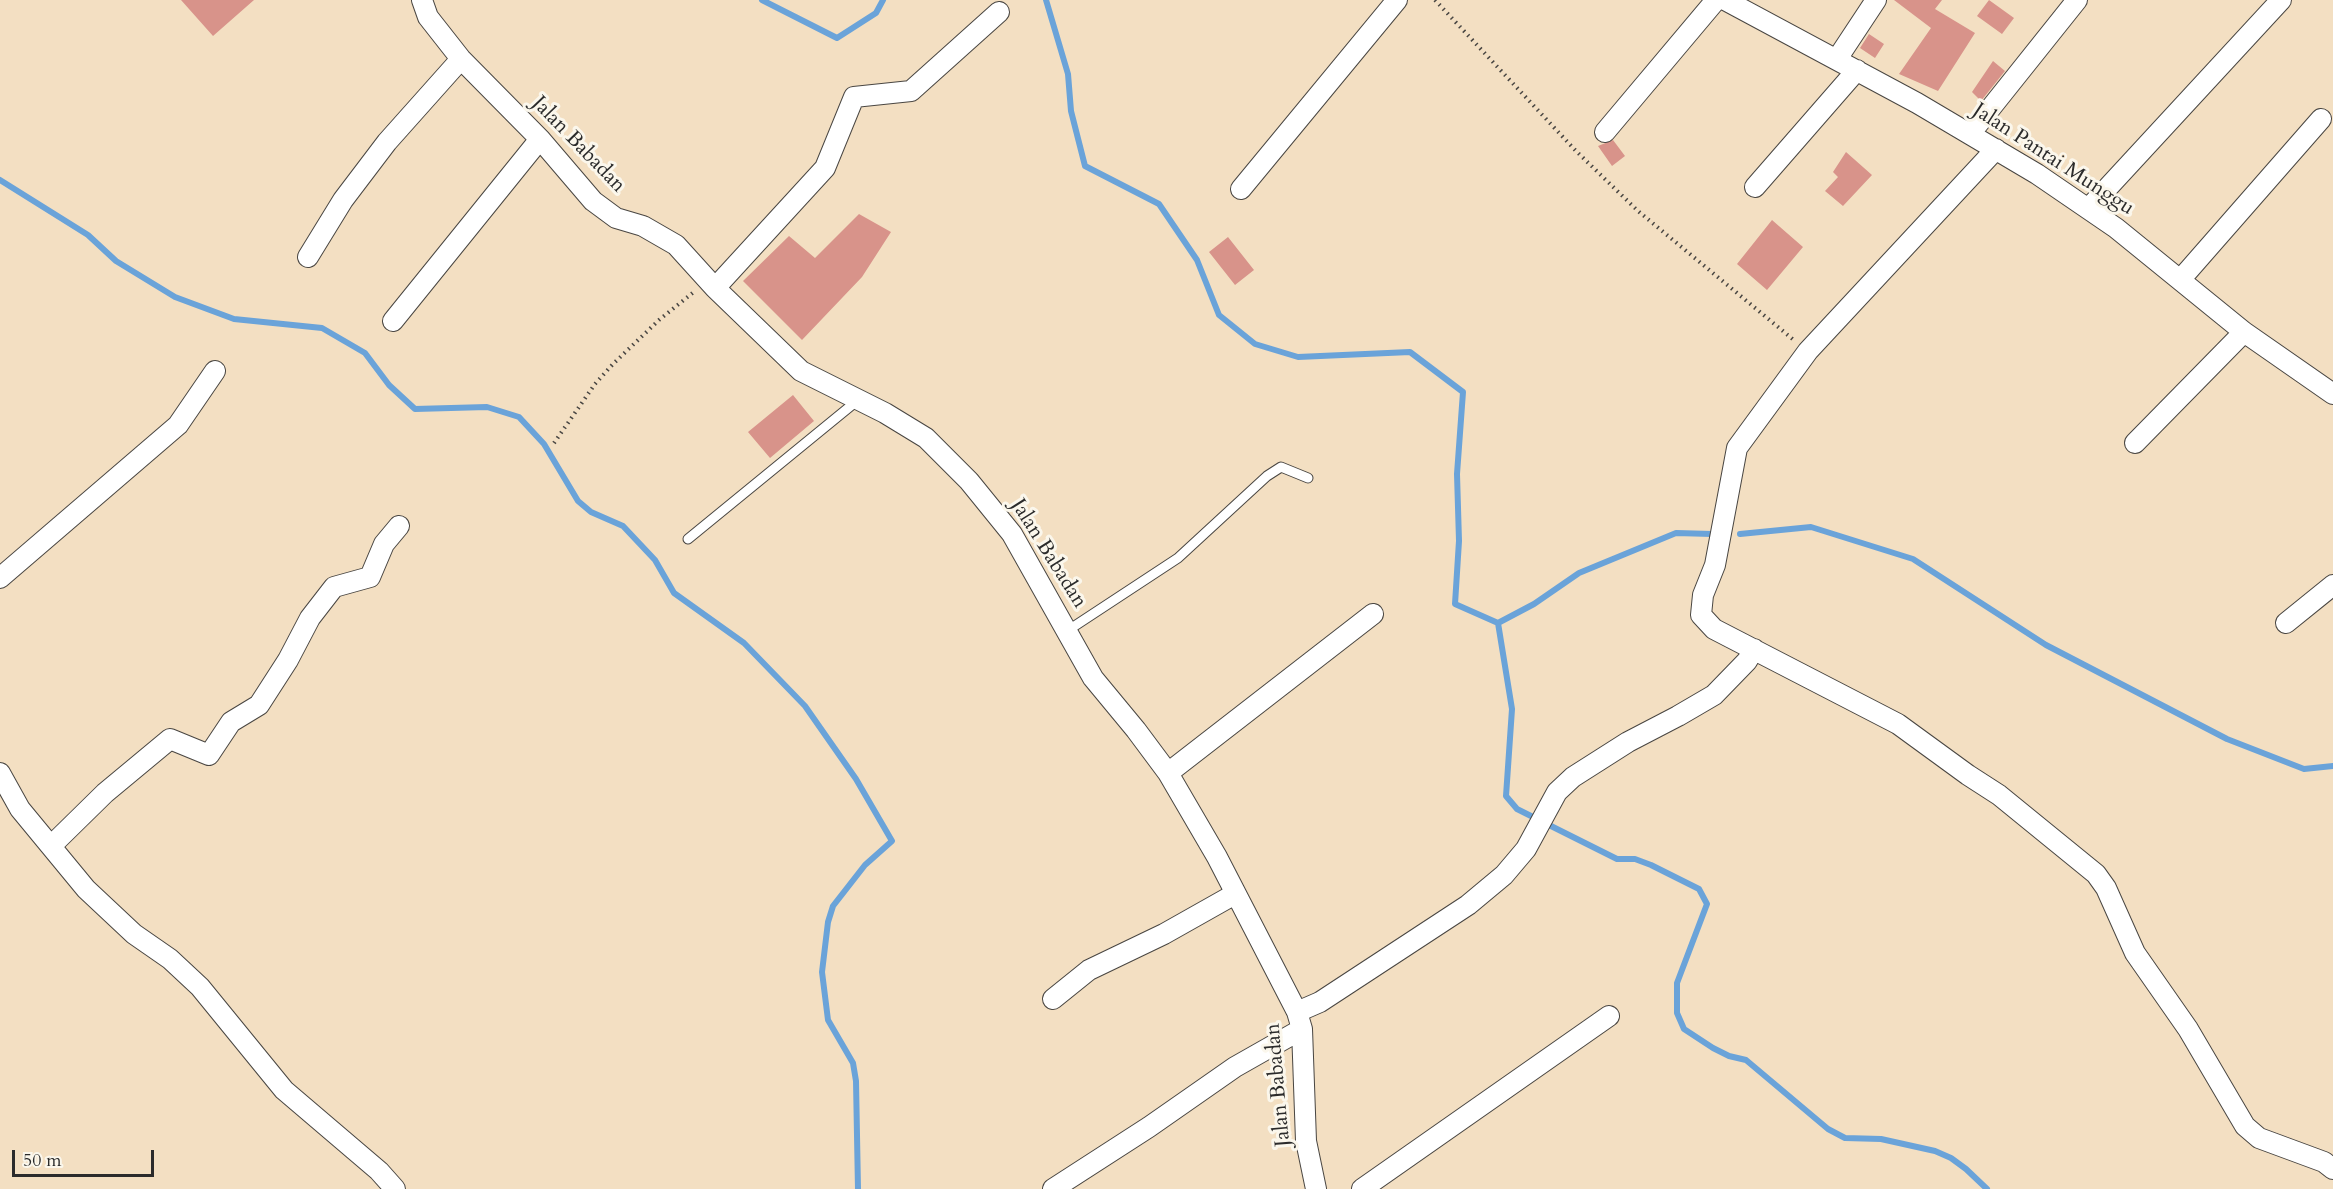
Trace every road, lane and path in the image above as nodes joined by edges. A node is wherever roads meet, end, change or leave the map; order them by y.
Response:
1 (422, 0) edge
2 (1397, 0) edge
3 (1435, 0) edge
4 (1716, 0) edge
5 (1725, 0) edge
6 (1876, 0) edge
7 (2077, 0) edge
8 (2281, 0) edge
9 (999, 12) dead end
10 (461, 58) junction
11 (1837, 59) junction
12 (1857, 70) junction
13 (2321, 120) dead end
14 (1605, 132) dead end
15 (1970, 134) junction
16 (540, 139) junction
17 (1996, 149) junction
18 (1755, 187) dead end
19 (1241, 189) dead end
20 (2088, 209) junction
21 (308, 256) dead end
22 (2180, 280) junction
23 (711, 284) junction
24 (393, 321) dead end
25 (2244, 332) junction
26 (1808, 351) junction
27 (215, 371) dead end
28 (2333, 394) edge
29 (858, 400) junction
30 (554, 443) dead end
31 (2134, 443) dead end
32 (1308, 478) dead end
33 (399, 526) dead end
34 (688, 539) dead end
35 (0, 578) edge
36 (2333, 585) edge
37 (1373, 614) dead end
38 (2286, 623) dead end
39 (1067, 631) junction
40 (1755, 649) junction
41 (0, 773) edge
42 (1168, 773) junction
43 (51, 846) junction
44 (1235, 894) junction
45 (1053, 999) dead end
46 (1609, 1016) dead end
47 (1300, 1020) junction
48 (2333, 1169) edge
49 (395, 1189) edge
50 (1053, 1189) edge
51 (1316, 1189) edge
52 (1362, 1189) edge

1 - 10 street, Jalan Babadan
2 - 19 street
3 - 26 path
4 - 14 street
5 - 11 street, Jalan Pantai Munggu
6 - 11 street
7 - 15 street
8 - 20 street
9 - 23 street
10 - 16 street, Jalan Babadan
10 - 21 street
11 - 12 street, Jalan Pantai Munggu
12 - 15 street, Jalan Pantai Munggu
12 - 18 street
13 - 22 street
15 - 17 street, Jalan Pantai Munggu
16 - 23 street, Jalan Babadan
16 - 24 street
17 - 20 street, Jalan Pantai Munggu
17 - 26 street
20 - 22 street, Jalan Pantai Munggu
22 - 25 street, Jalan Pantai Munggu
23 - 29 street, Jalan Babadan
23 - 30 path
25 - 28 street, Jalan Pantai Munggu
25 - 31 street
26 - 40 street
27 - 35 street
29 - 34 lane
29 - 39 street, Jalan Babadan
32 - 39 lane
33 - 43 street
36 - 38 street
37 - 42 street
39 - 42 street, Jalan Babadan
40 - 47 street
40 - 48 street
41 - 43 street
42 - 44 street, Jalan Babadan
43 - 49 street
44 - 45 street
44 - 47 street, Jalan Babadan
46 - 52 street
47 - 50 street
47 - 51 street, Jalan Babadan

